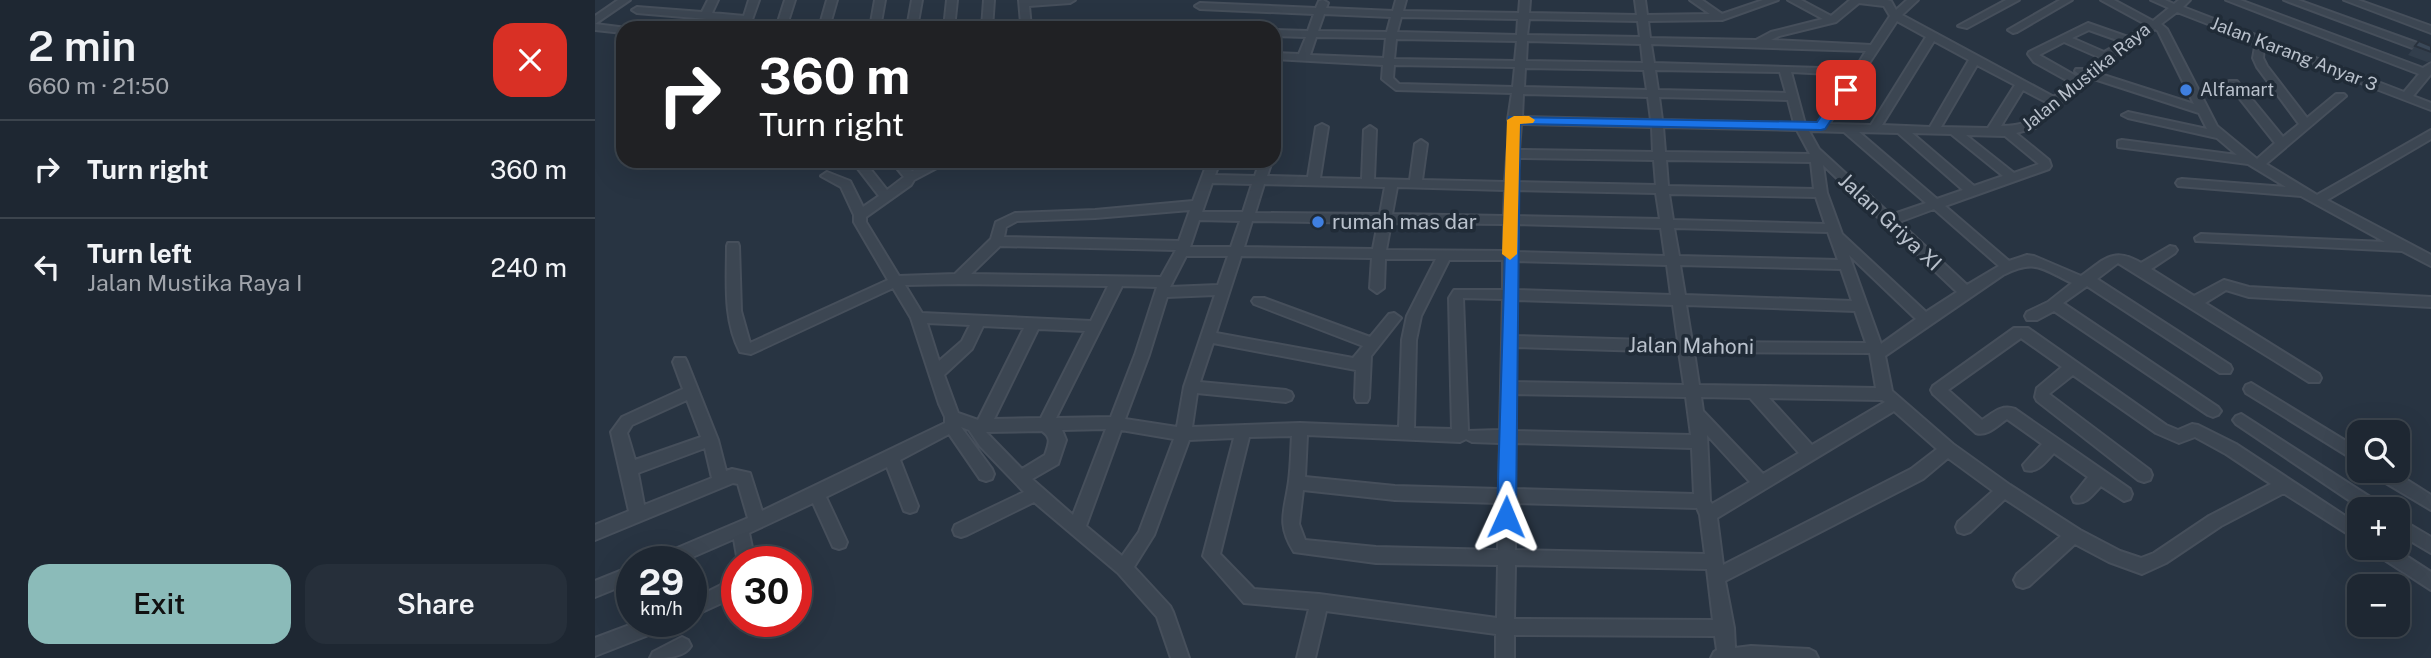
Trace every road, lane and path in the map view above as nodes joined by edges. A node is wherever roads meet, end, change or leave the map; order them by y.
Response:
1 (625, 0) edge
2 (713, 0) edge
3 (754, 0) edge
4 (790, 0) edge
5 (832, 0) edge
6 (880, 0) edge
7 (917, 0) edge
8 (952, 0) edge
9 (989, 0) edge
10 (1070, 0) edge
11 (1401, 0) edge
12 (1525, 0) edge
13 (1640, 0) edge
14 (1695, 0) edge
15 (1773, 0) edge
16 (1793, 0) edge
17 (1858, 0) edge
18 (1913, 0) edge
19 (2014, 0) edge
20 (2067, 0) edge
21 (2106, 0) edge
22 (2156, 0) edge
23 (2289, 0) edge
24 (2349, 0) edge
25 (676, 1) edge
26 (2235, 1) edge
27 (1024, 2) edge
28 (1753, 3) edge
29 (2180, 4) edge
30 (1322, 5) edge
31 (1200, 6) dead end
32 (637, 10) dead end
33 (673, 13) junction
34 (1397, 14) junction
35 (1524, 14) junction
36 (706, 15) junction
37 (1895, 16) junction
38 (1722, 17) junction
39 (1643, 18) junction
40 (1832, 20) junction
41 (595, 21) edge
42 (736, 21) edge
43 (747, 21) edge
44 (783, 21) edge
45 (826, 21) edge
46 (877, 21) edge
47 (913, 21) edge
48 (950, 21) edge
49 (988, 21) edge
50 (1026, 21) edge
51 (2155, 23) junction
52 (1963, 26) dead end
53 (595, 27) edge
54 (616, 29) edge
55 (2013, 30) dead end
56 (2431, 30) edge
57 (1281, 33) edge
58 (1311, 34) junction
59 (1391, 36) junction
60 (1933, 36) junction
61 (2062, 38) junction
62 (2253, 38) junction
63 (1521, 39) junction
64 (2124, 39) junction
65 (1646, 41) junction
66 (1758, 43) junction
67 (2309, 44) junction
68 (1873, 48) junction
69 (2431, 52) edge
70 (2100, 54) junction
71 (1281, 57) edge
72 (1303, 58) junction
73 (1975, 59) junction
74 (1391, 62) junction
75 (1519, 64) junction
76 (1650, 67) junction
77 (1786, 69) junction
78 (1858, 72) junction
79 (2428, 73) edge
80 (2078, 76) junction
81 (2233, 83) dead end
82 (2021, 84) junction
83 (1517, 91) junction
84 (1653, 93) junction
85 (2340, 96) dead end
86 (1793, 97) junction
87 (2405, 98) junction
88 (2052, 100) junction
89 (2431, 107) edge
90 (2205, 111) junction
91 (2128, 115) dead end
92 (1514, 120) junction
93 (1657, 123) junction
94 (2307, 125) junction
95 (1800, 126) junction
96 (1322, 127) dead end
97 (1821, 127) junction
98 (1847, 128) junction
99 (1875, 128) junction
100 (1900, 129) junction
101 (1934, 129) junction
102 (1370, 130) dead end
103 (1953, 130) junction
104 (2000, 130) junction
105 (2431, 134) edge
106 (2218, 135) junction
107 (2281, 142) junction
108 (1421, 144) dead end
109 (2122, 144) dead end
110 (1512, 154) junction
111 (1815, 155) junction
112 (1660, 156) junction
113 (2254, 162) junction
114 (863, 168) edge
115 (902, 168) edge
116 (929, 168) edge
117 (1211, 168) edge
118 (1264, 168) edge
119 (827, 176) dead end
120 (909, 177) junction
121 (2012, 177) junction
122 (1207, 179) junction
123 (1260, 180) junction
124 (1313, 181) junction
125 (1368, 182) junction
126 (1392, 182) junction
127 (1416, 183) junction
128 (2182, 183) dead end
129 (1511, 184) junction
130 (1661, 189) junction
131 (1972, 191) junction
132 (2304, 192) junction
133 (1821, 193) junction
134 (886, 197) junction
135 (2317, 200) junction
136 (1934, 205) junction
137 (1196, 211) junction
138 (860, 215) junction
139 (1249, 217) junction
140 (1384, 218) junction
141 (1510, 220) junction
142 (1888, 221) junction
143 (1667, 223) junction
144 (1834, 231) junction
145 (2201, 238) dead end
146 (997, 241) junction
147 (733, 246) dead end
148 (2405, 247) junction
149 (1183, 248) junction
150 (2170, 250) dead end
151 (1237, 252) junction
152 (1379, 254) junction
153 (1445, 255) junction
154 (1510, 256) junction
155 (1672, 261) junction
156 (2431, 261) edge
157 (1846, 265) junction
158 (2008, 267) junction
159 (2141, 269) junction
160 (958, 279) junction
161 (897, 281) junction
162 (2084, 281) junction
163 (1117, 282) junction
164 (1163, 287) junction
165 (1377, 288) dead end
166 (1224, 290) junction
167 (1966, 292) junction
168 (1509, 296) junction
169 (1259, 301) dead end
170 (1679, 302) junction
171 (2431, 302) edge
172 (2193, 303) junction
173 (2056, 304) junction
174 (1860, 306) junction
175 (2032, 316) dead end
176 (918, 318) junction
177 (1394, 318) dead end
178 (1926, 320) junction
179 (979, 321) junction
180 (1033, 324) junction
181 (1096, 326) junction
182 (1208, 337) junction
183 (1509, 341) junction
184 (1686, 347) junction
185 (1369, 349) junction
186 (1876, 351) junction
187 (680, 362) dead end
188 (2074, 366) junction
189 (2225, 369) dead end
190 (936, 373) junction
191 (2314, 378) dead end
192 (1191, 387) junction
193 (1508, 388) junction
194 (2251, 389) dead end
195 (690, 392) junction
196 (1693, 393) junction
197 (1755, 393) junction
198 (1286, 396) dead end
199 (1362, 398) dead end
200 (1890, 399) junction
201 (2213, 411) dead end
202 (1696, 414) junction
203 (2241, 420) dead end
204 (953, 421) junction
205 (1114, 423) junction
206 (1045, 425) junction
207 (979, 426) junction
208 (1300, 429) junction
209 (1243, 432) junction
210 (1183, 434) junction
211 (1406, 434) junction
212 (1472, 436) dead end
213 (1507, 438) junction
214 (710, 440) junction
215 (1700, 442) junction
216 (2053, 444) junction
217 (1948, 449) junction
218 (2347, 449) edge
219 (1810, 454) junction
220 (891, 458) junction
221 (2031, 465) dead end
222 (629, 469) junction
223 (986, 474) dead end
224 (2144, 475) dead end
225 (2099, 477) junction
226 (1021, 478) junction
227 (721, 481) junction
228 (1297, 483) junction
229 (1762, 483) junction
230 (2399, 483) edge
231 (2288, 487) junction
232 (2004, 490) junction
233 (816, 492) junction
234 (1036, 494) junction
235 (2125, 494) dead end
236 (1506, 497) junction
237 (2080, 497) dead end
238 (2357, 497) edge
239 (2431, 503) edge
240 (910, 506) dead end
241 (1705, 508) junction
242 (639, 514) junction
243 (757, 522) junction
244 (2347, 526) edge
245 (1077, 527) junction
246 (1964, 527) dead end
247 (961, 530) dead end
248 (740, 531) junction
249 (2410, 532) edge
250 (595, 533) edge
251 (2074, 535) junction
252 (839, 542) dead end
253 (702, 546) edge
254 (743, 546) edge
255 (2431, 546) edge
256 (1506, 557) junction
257 (2398, 560) edge
258 (1124, 568) junction
259 (1715, 570) junction
260 (616, 580) edge
261 (2023, 580) dead end
262 (2431, 582) edge
263 (595, 589) edge
264 (1319, 602) junction
265 (1505, 627) junction
266 (1725, 628) junction
267 (623, 637) edge
268 (682, 646) dead end
269 (595, 648) edge
270 (1723, 657) edge
271 (1753, 657) edge
272 (659, 658) edge
273 (1180, 658) edge
274 (1306, 658) edge
275 (1505, 658) edge
276 (1809, 658) edge

1 - 41 street
2 - 36 street
3 - 43 street
4 - 44 street
5 - 45 street
6 - 46 street
7 - 47 street
8 - 48 street
9 - 49 street
10 - 27 street
11 - 34 street
12 - 35 street
13 - 39 street
14 - 38 street
15 - 28 street
16 - 40 street
17 - 37 street
17 - 40 street
18 - 37 street
19 - 52 street
20 - 55 street
21 - 51 street
22 - 29 street, Jalan Karang Anyar 3
23 - 69 street
24 - 56 street
25 - 33 street
26 - 67 street
27 - 50 street
28 - 38 street
29 - 51 street
29 - 62 street, Jalan Karang Anyar 3
30 - 31 street
30 - 34 street
30 - 58 street
32 - 33 street
33 - 36 street
34 - 35 street
34 - 59 street
35 - 39 street
35 - 63 street
36 - 42 street
37 - 60 street
37 - 68 street
38 - 39 street
39 - 65 street
40 - 66 street
51 - 64 street, Jalan Mustika Raya
51 - 80 street, Jalan Mustika Raya
51 - 90 street
53 - 54 street
57 - 58 street
58 - 59 street
58 - 72 street
59 - 63 street
59 - 74 street
60 - 73 street
60 - 99 street
61 - 64 street
61 - 70 street
61 - 80 street
62 - 67 street, Jalan Karang Anyar 3
62 - 94 street
63 - 65 street
63 - 75 street
64 - 70 street, Jalan Mustika Raya
65 - 66 street
65 - 76 street
66 - 68 street
67 - 79 street
67 - 87 street, Jalan Karang Anyar 3
68 - 78 street
70 - 80 street, Jalan Mustika Raya
71 - 72 street
72 - 74 street
73 - 82 street
73 - 101 street
74 - 75 street
74 - 83 street
75 - 76 street
75 - 83 street
76 - 77 street
76 - 84 street
77 - 78 street
77 - 86 street
78 - 97 street
79 - 87 street
80 - 88 street, Jalan Mustika Raya
80 - 90 street
81 - 107 street
82 - 88 street
82 - 104 street
83 - 84 street
83 - 92 street
84 - 86 street
84 - 93 street
85 - 94 street
86 - 95 street
87 - 89 street, Jalan Karang Anyar 3
88 - 104 street, Jalan Mustika Raya
90 - 106 street
91 - 106 street
92 - 93 street
92 - 110 street
93 - 95 street
93 - 112 street
94 - 107 street
95 - 97 street
95 - 111 street
96 - 124 street
97 - 98 street
98 - 99 street
98 - 136 street
99 - 100 street
100 - 101 street
100 - 131 street
101 - 103 street
102 - 125 street
103 - 104 street
103 - 121 street
104 - 121 street
105 - 135 street
106 - 113 street
107 - 113 street
108 - 127 street
109 - 113 street
110 - 112 street
110 - 129 street
111 - 112 street
111 - 133 street
111 - 142 street, Jalan Griya XI
112 - 130 street
113 - 132 street
114 - 134 street
115 - 120 street
116 - 120 street
117 - 122 street
118 - 123 street
119 - 138 street
120 - 134 street
121 - 131 street
122 - 123 street
122 - 137 street
123 - 124 street
123 - 139 street
124 - 125 street
125 - 126 street
126 - 127 street
126 - 140 street
127 - 129 street
128 - 132 street
129 - 130 street
129 - 141 street
130 - 133 street
130 - 143 street
131 - 136 street
132 - 135 street
133 - 144 street
134 - 138 street
135 - 148 street
136 - 142 street
136 - 158 street
137 - 139 street
137 - 146 street
137 - 149 street
138 - 161 street
139 - 140 street
139 - 151 street
140 - 141 street
140 - 152 street
141 - 143 street
141 - 154 street
142 - 167 street, Jalan Griya XI
143 - 144 street
143 - 155 street
144 - 157 street
144 - 178 street
145 - 148 street
146 - 149 street
146 - 160 street
147 - 161 street
148 - 156 street
149 - 151 street
149 - 164 street
150 - 159 street
151 - 152 street
151 - 166 street
152 - 153 street
152 - 165 street
153 - 154 street
153 - 211 street
154 - 155 street
154 - 168 street
155 - 157 street
155 - 170 street
157 - 174 street
158 - 162 street
158 - 167 street
159 - 162 street
159 - 172 street
160 - 161 street
160 - 163 street
161 - 176 street
162 - 173 street
162 - 189 street
163 - 164 street
163 - 181 street
164 - 166 street
164 - 205 street
166 - 182 street
167 - 178 street
168 - 170 street
168 - 183 street
168 - 211 street
169 - 185 street
170 - 174 street
170 - 184 street
171 - 172 street
172 - 191 street
173 - 175 street
173 - 201 street
174 - 186 street
176 - 179 street
176 - 190 street
177 - 185 street
178 - 186 street
179 - 180 street
179 - 190 street
180 - 181 street
180 - 207 street
181 - 206 street
182 - 185 street
182 - 192 street
183 - 184 street, Jalan Mahoni
183 - 193 street
184 - 186 street, Jalan Mahoni
184 - 196 street
185 - 199 street
186 - 200 street
187 - 195 street
188 - 216 street
188 - 224 street
188 - 231 street
190 - 204 street
192 - 198 street
192 - 210 street
193 - 196 street
193 - 213 street
194 - 218 street
195 - 214 street
195 - 222 street
196 - 197 street
196 - 202 street
197 - 200 street
197 - 219 street
200 - 217 street
200 - 219 street
202 - 215 street
202 - 229 street
203 - 238 street
204 - 207 street
204 - 220 street
204 - 223 street
205 - 206 street
205 - 210 street
205 - 245 street
206 - 207 street
206 - 226 street
207 - 226 street
208 - 209 street
208 - 211 street
208 - 228 street
209 - 210 street
209 - 264 street
210 - 258 street
212 - 213 street
213 - 215 street
213 - 236 street
214 - 222 street
214 - 227 street
215 - 241 street
216 - 221 street
216 - 225 street
217 - 232 street
217 - 259 street
219 - 229 street
220 - 233 street
220 - 240 street
222 - 242 street
225 - 235 street
225 - 237 street
226 - 234 street
227 - 242 street
227 - 243 street
228 - 236 street
228 - 256 street
229 - 241 street
230 - 239 street
231 - 244 street
231 - 251 street
232 - 246 street
232 - 251 street
233 - 243 street
233 - 252 street
234 - 245 street
234 - 247 street
236 - 241 street
236 - 256 street
241 - 259 street
242 - 250 street
243 - 248 street
245 - 258 street
248 - 253 street
248 - 254 street
249 - 255 street
251 - 261 street
256 - 259 street
256 - 265 street
257 - 262 street
258 - 273 street
259 - 266 street
260 - 263 street
264 - 265 street
264 - 274 street
265 - 266 street
265 - 275 street
266 - 270 street
267 - 269 street
268 - 272 street
270 - 271 street
271 - 276 street

